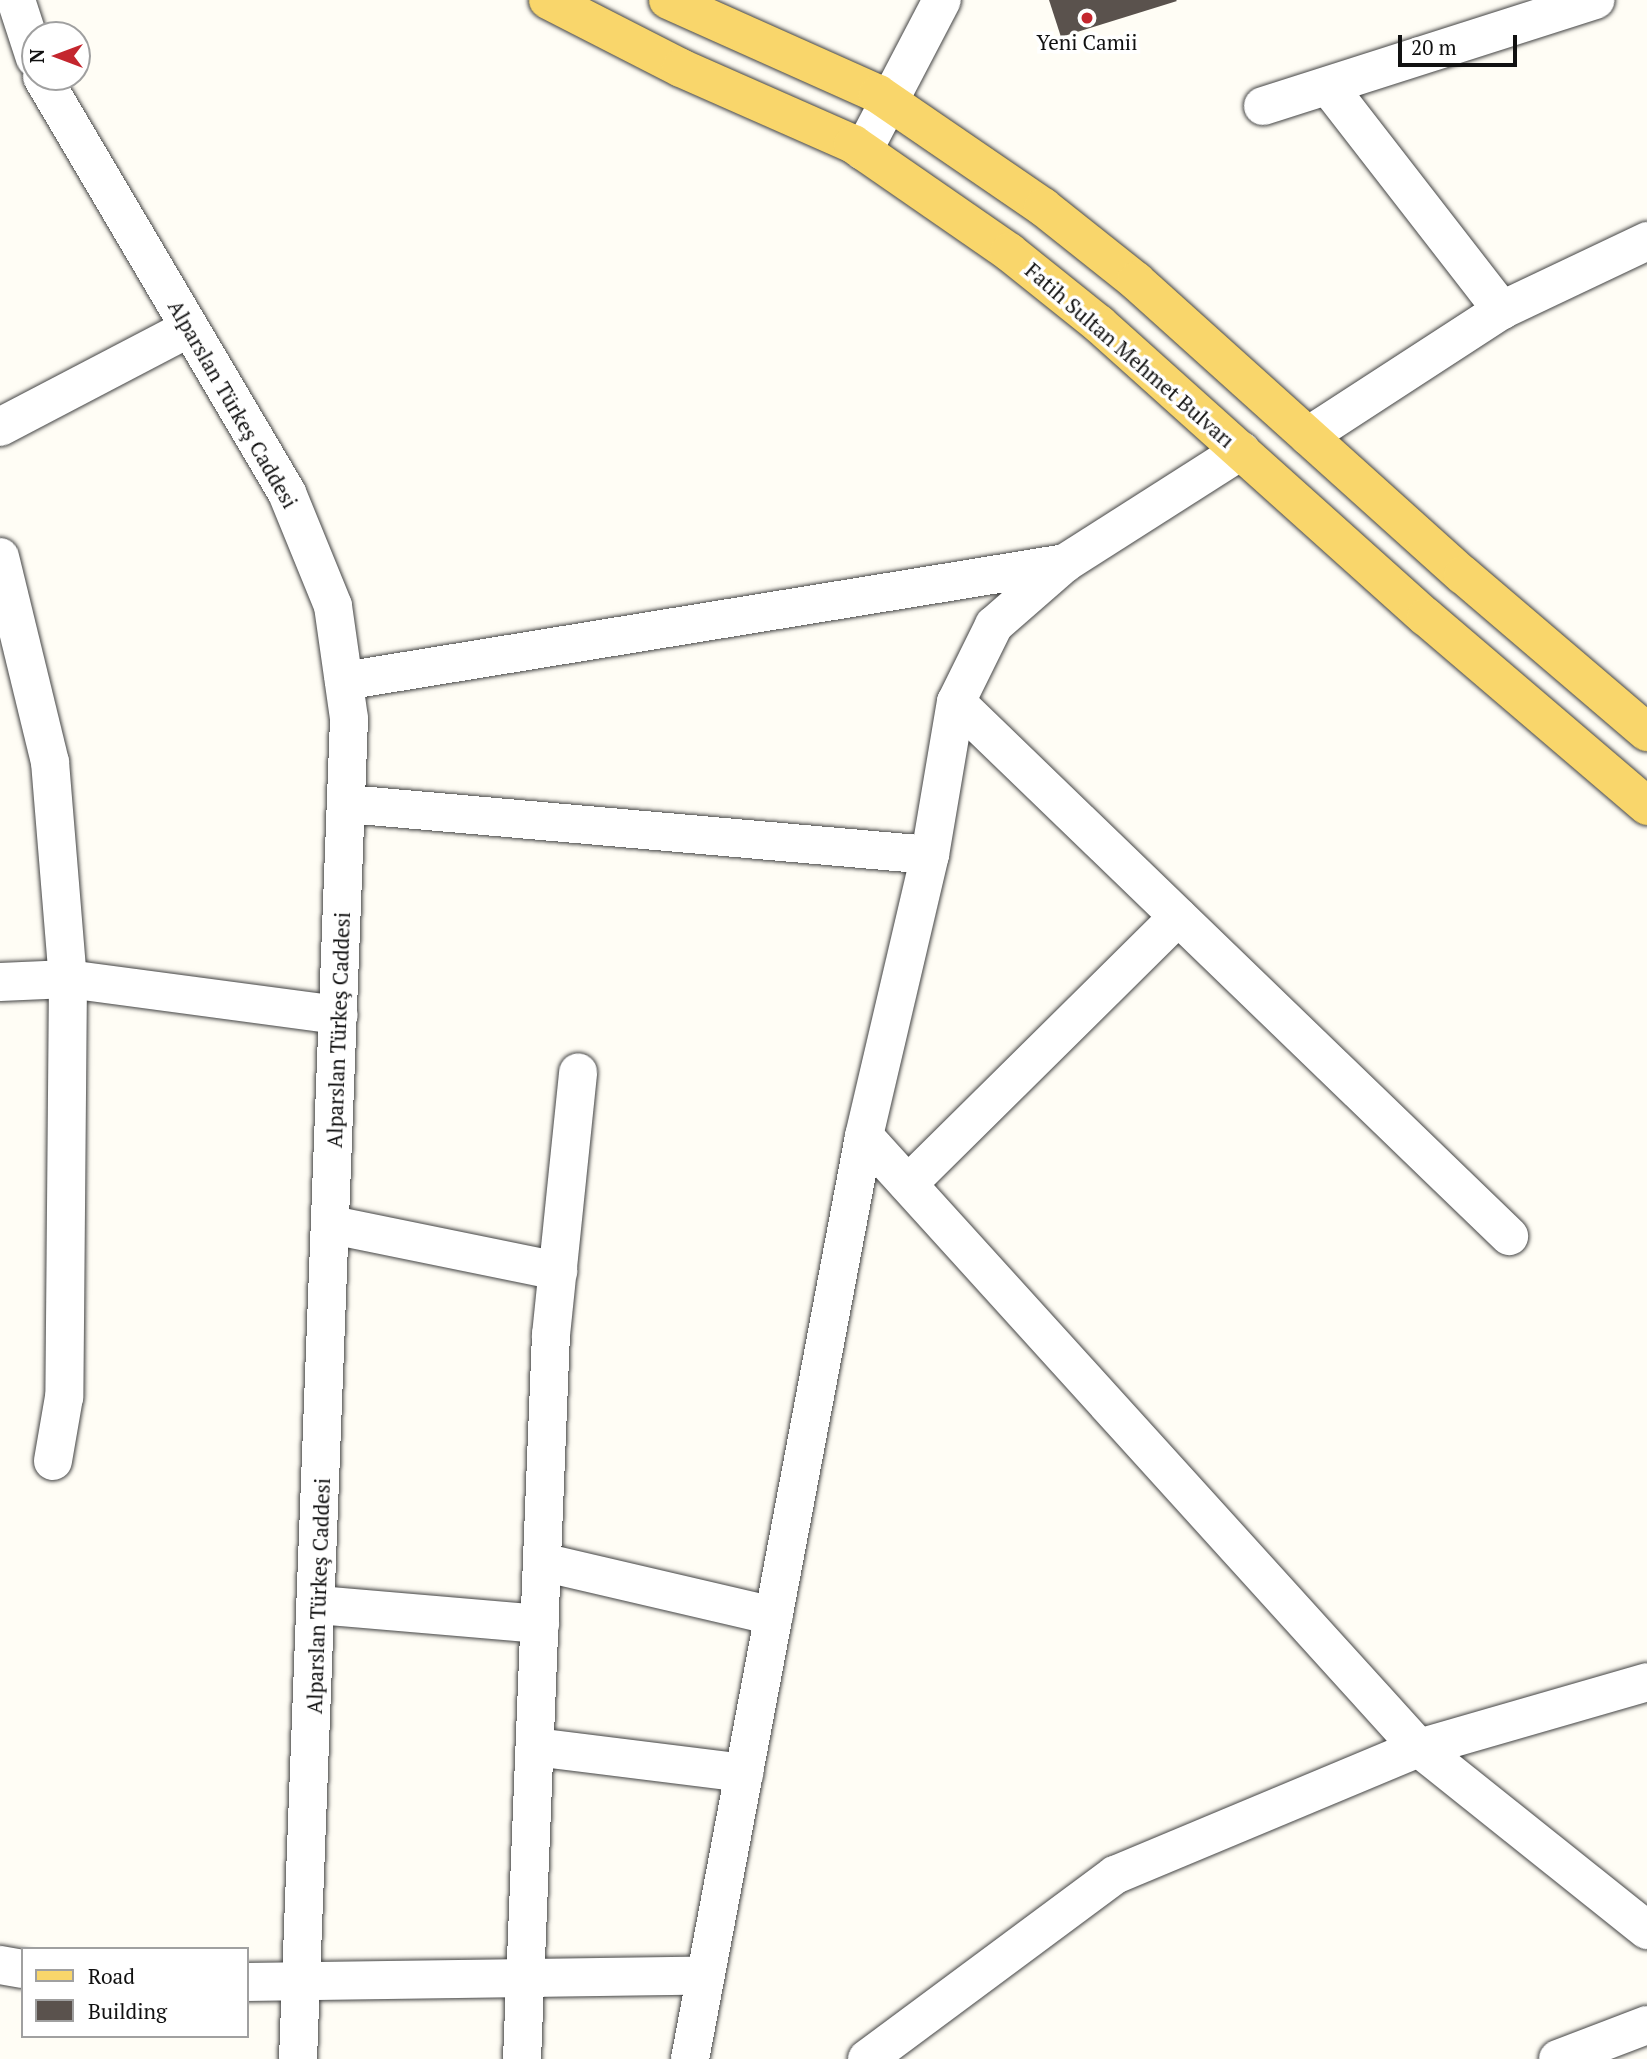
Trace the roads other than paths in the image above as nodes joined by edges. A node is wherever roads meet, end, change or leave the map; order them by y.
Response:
1 (548, 0) edge
2 (668, 0) edge
3 (942, 0) edge
4 (1596, 0) edge
5 (12, 10) edge
6 (21, 29) edge
7 (1328, 86) junction
8 (49, 91) edge
9 (891, 103) junction
10 (1263, 106) dead end
11 (863, 151) junction
12 (1647, 241) edge
13 (1502, 310) junction
14 (190, 328) junction
15 (0, 427) edge
16 (1308, 436) junction
17 (1241, 451) junction
18 (0, 557) edge
19 (1065, 563) junction
20 (344, 681) junction
21 (956, 702) junction
22 (1647, 732) edge
23 (347, 804) junction
24 (1647, 806) edge
25 (930, 855) junction
26 (1178, 917) junction
27 (68, 979) junction
28 (0, 982) edge
29 (339, 1015) junction
30 (578, 1072) dead end
31 (864, 1136) junction
32 (908, 1184) junction
33 (332, 1225) junction
34 (1509, 1236) dead end
35 (558, 1271) junction
36 (53, 1461) dead end
37 (542, 1562) junction
38 (318, 1605) junction
39 (774, 1616) junction
40 (540, 1624) junction
41 (1647, 1682) edge
42 (535, 1746) junction
43 (1419, 1748) junction
44 (744, 1773) junction
45 (1647, 1930) edge
46 (0, 1965) edge
47 (21, 1969) edge
48 (526, 1975) junction
49 (705, 1976) junction
50 (302, 1981) junction
51 (248, 1982) edge
52 (1647, 2025) edge
53 (298, 2059) edge
54 (523, 2059) edge
55 (690, 2059) edge
56 (867, 2059) edge
57 (1558, 2059) edge

1 - 11 main road, Fatih Sultan Mehmet Bulvarı
2 - 9 main road
3 - 9 street
4 - 7 street
5 - 6 street
7 - 10 street
7 - 13 street
8 - 14 street, Alparslan Türkeş Caddesi
9 - 11 street
9 - 16 main road
11 - 17 main road, Fatih Sultan Mehmet Bulvarı
12 - 13 street
13 - 16 street
14 - 15 street
14 - 20 street, Alparslan Türkeş Caddesi
16 - 22 main road
17 - 19 street
17 - 24 main road, Fatih Sultan Mehmet Bulvarı
18 - 27 street
19 - 20 street
19 - 21 street
20 - 23 street, Alparslan Türkeş Caddesi
21 - 25 street
21 - 26 street
23 - 25 street
23 - 29 street, Alparslan Türkeş Caddesi
25 - 31 street
26 - 32 street
26 - 34 street
27 - 28 street
27 - 29 street
27 - 36 street
29 - 33 street, Alparslan Türkeş Caddesi
30 - 35 street
31 - 32 street
31 - 39 street
32 - 43 street
33 - 35 street
33 - 38 street, Alparslan Türkeş Caddesi
35 - 37 street
37 - 39 street
37 - 40 street
38 - 40 street
38 - 50 street, Alparslan Türkeş Caddesi
39 - 44 street
40 - 42 street
41 - 43 street
42 - 44 street
42 - 48 street
43 - 45 street
43 - 56 street
44 - 49 street
46 - 47 street
48 - 49 street
48 - 50 street
48 - 54 street
49 - 55 street
50 - 51 street
50 - 53 street, Alparslan Türkeş Caddesi
52 - 57 street

